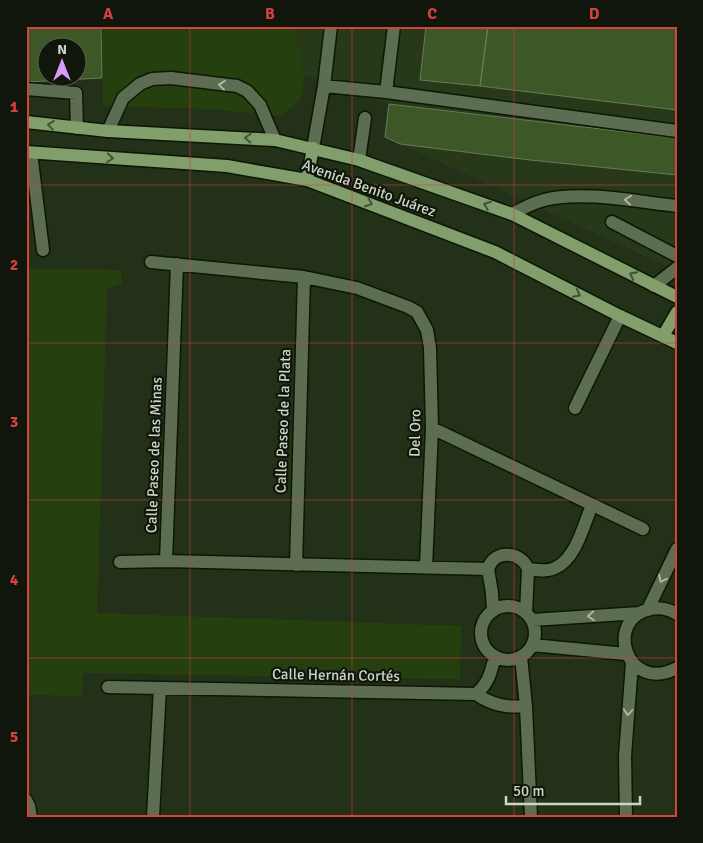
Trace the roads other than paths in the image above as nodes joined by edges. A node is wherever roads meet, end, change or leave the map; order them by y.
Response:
1 (330, 26) edge
2 (394, 26) edge
3 (324, 86) junction
4 (26, 89) edge
5 (386, 92) junction
6 (365, 118) dead end
7 (26, 122) edge
8 (77, 128) junction
9 (108, 131) junction
10 (677, 132) edge
11 (275, 140) junction
12 (313, 148) junction
13 (29, 153) edge
14 (360, 160) junction
15 (307, 180) junction
16 (677, 206) edge
17 (512, 214) junction
18 (612, 222) dead end
19 (43, 250) dead end
20 (677, 256) edge
21 (151, 262) dead end
22 (177, 264) junction
23 (677, 268) edge
24 (304, 278) junction
25 (654, 286) junction
26 (677, 297) edge
27 (677, 312) edge
28 (620, 316) junction
29 (663, 336) junction
30 (677, 343) edge
31 (575, 408) dead end
32 (432, 428) junction
33 (592, 505) junction
34 (643, 530) dead end
35 (677, 549) edge
36 (166, 561) junction
37 (120, 562) dead end
38 (296, 564) junction
39 (426, 567) junction
40 (488, 569) junction
41 (528, 569) junction
42 (492, 611) junction
43 (644, 611) junction
44 (677, 614) edge
45 (529, 617) junction
46 (532, 645) junction
47 (495, 656) junction
48 (521, 657) junction
49 (629, 659) junction
50 (677, 668) edge
51 (108, 687) dead end
52 (160, 688) junction
53 (476, 694) junction
54 (526, 706) junction
55 (26, 800) edge
56 (31, 817) edge
57 (153, 817) edge
58 (531, 817) edge
59 (626, 817) edge

1 - 3 street
2 - 5 street
3 - 5 street
3 - 12 street
4 - 8 street
5 - 10 street
6 - 14 street
8 -> 7 main road, Avenida Benito Juárez
8 - 9 main road, Avenida Benito Juárez
11 -> 9 main road, Avenida Benito Juárez
11 -> 9 street
11 - 12 main road, Avenida Benito Juárez
12 - 14 main road, Avenida Benito Juárez
12 - 15 main road
13 -> 15 main road, Avenida Benito Juárez
13 - 19 street
17 -> 14 main road, Avenida Benito Juárez
15 -> 28 main road, Avenida Benito Juárez
16 -> 17 street
25 -> 17 main road, Avenida Benito Juárez
18 - 20 street
21 - 22 street
22 - 24 street
22 - 36 street, Calle Paseo de las Minas
23 - 25 street
24 - 32 street, Del Oro
24 - 38 street, Calle Paseo de la Plata
25 - 26 main road, Avenida Benito Juárez
27 - 29 main road
28 - 29 main road, Avenida Benito Juárez
28 - 31 street
29 - 30 main road, Avenida Benito Juárez
32 - 33 street
32 - 39 street, Del Oro
33 - 34 street
33 - 41 street
35 -> 43 street
36 - 37 street
36 - 38 street
38 - 39 street
39 - 40 street
40 - 41 street
40 - 42 street
41 - 45 street
42 - 45 street
42 - 47 street
43 - 44 street
43 -> 45 street
43 - 49 street
45 - 46 street
46 - 48 street
46 - 49 street
47 - 48 street
47 - 53 street
48 - 54 street
49 - 50 street
49 -> 59 street
51 - 52 street, Calle Hernán Cortés
52 - 53 street, Calle Hernán Cortés
52 - 57 street
53 - 54 street, Calle Hernán Cortés
54 - 58 street
55 - 56 street

